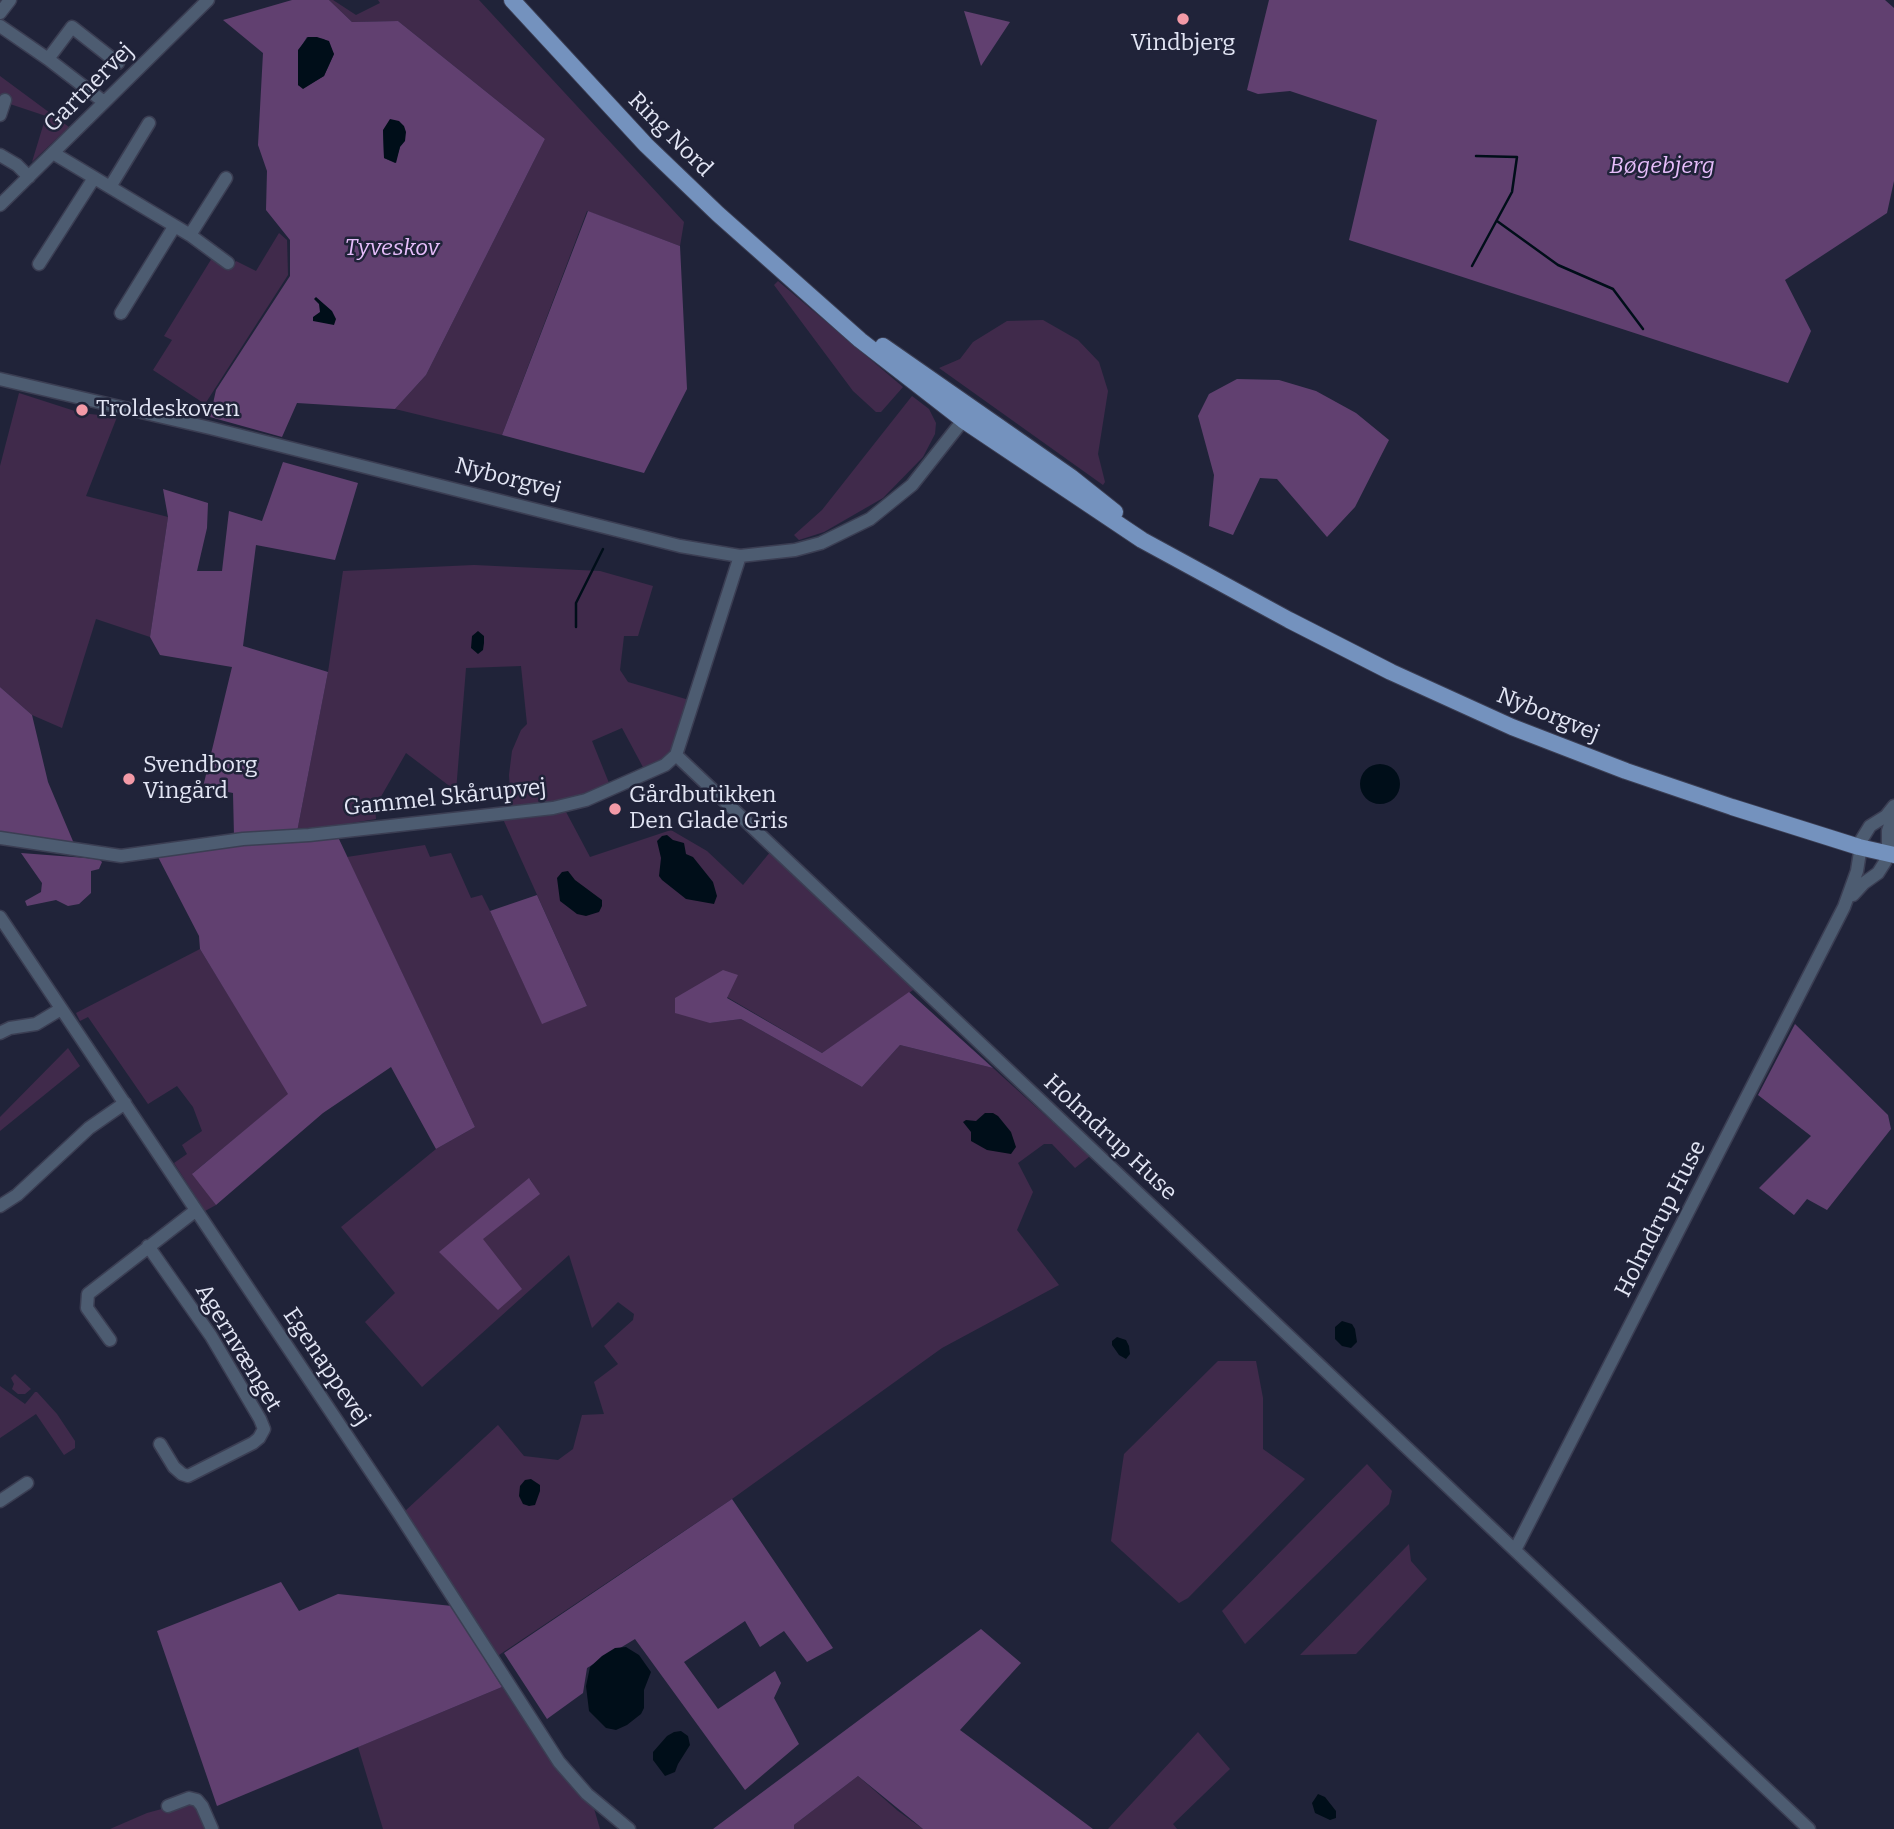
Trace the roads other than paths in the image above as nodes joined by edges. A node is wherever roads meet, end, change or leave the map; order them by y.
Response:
1 (10, 0) edge
2 (208, 0) edge
3 (512, 0) edge
4 (0, 13) edge
5 (0, 26) edge
6 (48, 59) junction
7 (118, 63) dead end
8 (5, 100) dead end
9 (104, 102) junction
10 (0, 116) edge
11 (149, 123) dead end
12 (53, 153) junction
13 (0, 155) edge
14 (29, 177) junction
15 (226, 177) dead end
16 (94, 178) junction
17 (110, 187) junction
18 (0, 205) edge
19 (174, 227) junction
20 (190, 235) junction
21 (228, 263) dead end
22 (39, 264) dead end
23 (121, 313) dead end
24 (0, 379) edge
25 (968, 414) junction
26 (740, 556) junction
27 (676, 755) junction
28 (1894, 806) edge
29 (1894, 813) edge
30 (0, 838) edge
31 (1859, 847) junction
32 (1890, 854) edge
33 (1844, 907) junction
34 (0, 917) edge
35 (61, 1009) junction
36 (0, 1033) edge
37 (125, 1103) junction
38 (0, 1206) edge
39 (195, 1211) junction
40 (148, 1246) junction
41 (110, 1340) dead end
42 (160, 1444) dead end
43 (27, 1483) dead end
44 (0, 1501) edge
45 (1515, 1550) junction
46 (169, 1806) dead end
47 (212, 1829) edge
48 (629, 1829) edge
49 (1809, 1829) edge

1 - 4 street
2 - 9 street, Gartnervej
3 - 25 main road, Ring Nord
5 - 6 street
6 - 7 street
6 - 9 street
8 - 10 street
9 - 12 street, Gartnervej
11 - 17 street
12 - 14 street, Gartnervej
12 - 16 street
13 - 14 street
14 - 18 street, Gartnervej
15 - 20 street
16 - 17 street
16 - 22 street
17 - 19 street
19 - 20 street
19 - 23 street
20 - 21 street
24 - 26 street, Nyborgvej
25 - 26 street, Nyborgvej
25 - 31 main road, Nyborgvej
26 - 27 street
27 - 30 street, Gammel Skårupvej
27 - 45 street, Holmdrup Huse
28 - 31 street
29 - 32 street
31 - 32 main road, Nyborgvej
31 - 33 street, Holmdrup Huse
32 - 33 street, Holmdrup Huse
33 - 45 street, Holmdrup Huse
34 - 35 street, Egenappevej
35 - 36 street
35 - 37 street, Egenappevej
37 - 38 street
37 - 39 street, Egenappevej
39 - 40 street
39 - 48 street, Egenappevej
40 - 41 street
40 - 42 street, Agernvænget
43 - 44 street
45 - 49 street, Holmdrup Huse
46 - 47 street

